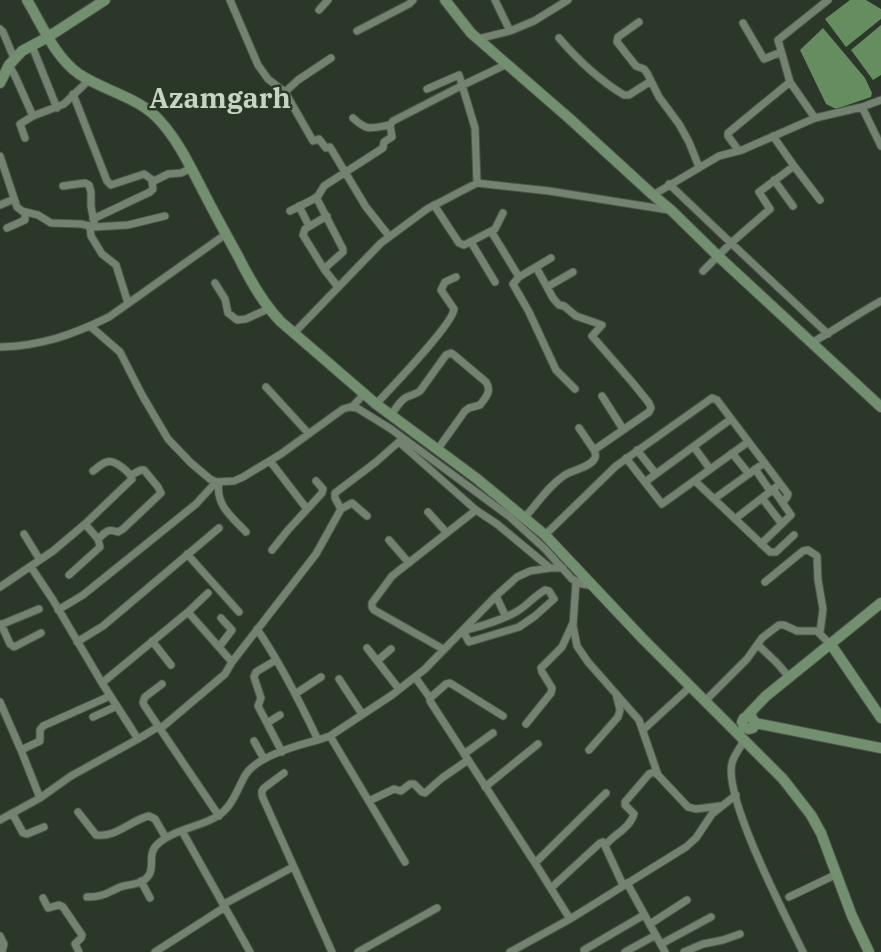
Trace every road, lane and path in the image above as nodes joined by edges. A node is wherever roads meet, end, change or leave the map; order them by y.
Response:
1 (27, 0) edge
2 (106, 0) edge
3 (230, 0) edge
4 (328, 0) edge
5 (413, 0) edge
6 (445, 0) edge
7 (495, 0) edge
8 (568, 0) edge
9 (828, 0) edge
10 (93, 3) edge
11 (319, 10) dead end
12 (639, 22) dead end
13 (743, 23) dead end
14 (0, 29) edge
15 (357, 31) dead end
16 (510, 31) junction
17 (48, 37) junction
18 (559, 38) dead end
19 (478, 39) junction
20 (32, 46) junction
21 (782, 52) junction
22 (331, 58) dead end
23 (11, 62) junction
24 (507, 64) junction
25 (89, 80) junction
26 (651, 81) junction
27 (790, 82) junction
28 (0, 83) edge
29 (463, 85) junction
30 (427, 89) dead end
31 (284, 92) junction
32 (73, 94) junction
33 (881, 100) edge
34 (862, 107) junction
35 (57, 108) junction
36 (33, 116) junction
37 (353, 118) dead end
38 (815, 118) junction
39 (390, 125) junction
40 (773, 136) junction
41 (24, 138) dead end
42 (881, 146) edge
43 (739, 151) junction
44 (0, 156) edge
45 (794, 166) junction
46 (192, 168) junction
47 (699, 168) junction
48 (346, 173) junction
49 (774, 180) junction
50 (152, 181) junction
51 (477, 183) junction
52 (669, 184) junction
53 (63, 186) dead end
54 (653, 195) junction
55 (316, 197) junction
56 (14, 199) junction
57 (820, 200) dead end
58 (0, 205) edge
59 (434, 205) junction
60 (300, 206) junction
61 (793, 206) dead end
62 (671, 210) junction
63 (290, 211) dead end
64 (24, 212) junction
65 (503, 213) dead end
66 (165, 216) dead end
67 (327, 216) junction
68 (94, 219) junction
69 (309, 226) junction
70 (92, 227) junction
71 (7, 228) dead end
72 (491, 231) junction
73 (226, 234) junction
74 (389, 236) junction
75 (471, 242) junction
76 (731, 244) junction
77 (718, 256) junction
78 (551, 258) dead end
79 (536, 267) junction
80 (324, 270) junction
81 (703, 271) dead end
82 (573, 272) dead end
83 (456, 277) dead end
84 (519, 277) junction
85 (495, 282) dead end
86 (215, 283) dead end
87 (338, 287) junction
88 (547, 287) junction
89 (881, 301) edge
90 (128, 303) junction
91 (268, 309) junction
92 (90, 326) junction
93 (293, 334) junction
94 (828, 334) junction
95 (811, 344) junction
96 (0, 348) edge
97 (266, 387) dead end
98 (575, 389) dead end
99 (364, 394) junction
100 (602, 396) dead end
101 (376, 404) junction
102 (352, 407) junction
103 (881, 407) edge
104 (391, 415) junction
105 (731, 419) junction
106 (579, 428) dead end
107 (623, 429) junction
108 (309, 434) junction
109 (400, 440) junction
110 (748, 442) junction
111 (694, 447) junction
112 (437, 450) junction
113 (594, 450) junction
114 (637, 450) junction
115 (732, 453) junction
116 (626, 458) junction
117 (270, 461) junction
118 (764, 462) junction
119 (710, 469) junction
120 (93, 471) dead end
121 (752, 472) junction
122 (656, 474) junction
123 (131, 475) junction
124 (316, 481) dead end
125 (695, 481) junction
126 (217, 482) junction
127 (645, 482) junction
128 (780, 484) junction
129 (772, 490) junction
130 (762, 498) junction
131 (714, 499) junction
132 (783, 502) junction
133 (307, 509) junction
134 (341, 509) junction
135 (476, 510) junction
136 (428, 512) dead end
137 (367, 516) dead end
138 (525, 517) junction
139 (736, 519) junction
140 (85, 524) junction
141 (782, 524) junction
142 (218, 528) dead end
143 (246, 532) dead end
144 (447, 533) junction
145 (24, 534) dead end
146 (545, 535) junction
147 (794, 535) dead end
148 (98, 539) junction
149 (389, 540) dead end
150 (761, 544) junction
151 (272, 550) dead end
152 (187, 554) junction
153 (40, 560) junction
154 (409, 563) junction
155 (31, 567) junction
156 (550, 568) junction
157 (563, 568) junction
158 (68, 575) dead end
159 (576, 582) junction
160 (765, 582) dead end
161 (594, 586) junction
162 (0, 587) edge
163 (208, 593) dead end
164 (496, 596) junction
165 (881, 603) edge
166 (39, 609) dead end
167 (58, 610) junction
168 (881, 610) edge
169 (188, 612) junction
170 (239, 612) dead end
171 (506, 617) junction
172 (221, 618) dead end
173 (573, 622) junction
174 (0, 624) edge
175 (257, 629) junction
176 (461, 632) junction
177 (820, 632) junction
178 (41, 633) dead end
179 (77, 642) junction
180 (152, 642) junction
181 (758, 645) junction
182 (831, 645) junction
183 (219, 647) junction
184 (367, 648) dead end
185 (391, 649) dead end
186 (443, 649) junction
187 (276, 660) junction
188 (377, 661) junction
189 (232, 662) junction
190 (171, 665) dead end
191 (321, 677) dead end
192 (415, 677) junction
193 (789, 677) junction
194 (339, 679) dead end
195 (102, 683) junction
196 (162, 684) dead end
197 (690, 687) junction
198 (399, 689) junction
199 (295, 694) junction
200 (616, 694) junction
201 (110, 696) junction
202 (430, 698) junction
203 (704, 701) junction
204 (0, 702) edge
205 (117, 706) junction
206 (362, 714) junction
207 (280, 715) dead end
208 (503, 716) dead end
209 (93, 717) dead end
210 (721, 718) junction
211 (881, 718) edge
212 (749, 722) junction
213 (267, 723) junction
214 (526, 724) dead end
215 (159, 728) junction
216 (643, 730) junction
217 (493, 733) dead end
218 (330, 736) junction
219 (138, 739) junction
220 (318, 740) junction
221 (744, 740) junction
222 (254, 741) dead end
223 (538, 744) dead end
224 (881, 748) edge
225 (21, 750) junction
226 (590, 750) dead end
227 (282, 752) junction
228 (466, 757) junction
229 (264, 759) junction
230 (284, 773) dead end
231 (658, 775) junction
232 (485, 787) junction
233 (606, 793) dead end
234 (736, 796) junction
235 (40, 798) junction
236 (369, 801) junction
237 (720, 806) junction
238 (78, 812) dead end
239 (12, 813) junction
240 (219, 816) junction
241 (0, 820) edge
242 (44, 827) dead end
243 (182, 831) junction
244 (166, 838) junction
245 (606, 844) junction
246 (406, 862) dead end
247 (535, 863) junction
248 (293, 867) junction
249 (837, 874) junction
250 (141, 881) junction
251 (625, 884) junction
252 (551, 888) junction
253 (87, 897) dead end
254 (789, 897) dead end
255 (43, 898) dead end
256 (150, 898) dead end
257 (687, 900) dead end
258 (225, 906) junction
259 (437, 908) dead end
260 (644, 914) junction
261 (711, 917) dead end
262 (570, 918) junction
263 (650, 924) junction
264 (740, 934) dead end
265 (656, 935) junction
266 (0, 936) edge
267 (661, 944) junction
268 (584, 950) dead end
269 (2, 952) edge
270 (79, 952) edge
271 (155, 952) edge
272 (250, 952) edge
273 (332, 952) edge
274 (358, 952) edge
275 (510, 952) edge
276 (625, 952) edge
277 (665, 952) edge
278 (684, 952) edge
279 (803, 952) edge
280 (869, 952) edge

1 - 17 street
2 - 10 street
3 - 31 street
4 - 11 street
5 - 15 street
6 - 19 street
7 - 16 street
8 - 16 street
9 - 21 street
10 - 17 street
12 - 26 street
13 - 21 street
14 - 23 street
16 - 19 street
17 - 20 street
17 - 25 street
18 - 26 street
19 - 24 street
20 - 23 street
20 - 35 street
21 - 27 street
22 - 31 street
23 - 28 street
23 - 36 street
24 - 29 street
24 - 54 street
25 - 32 street
25 - 46 street
26 - 47 street
27 - 38 street
27 - 43 street
29 - 30 street
29 - 39 street
29 - 51 street
31 - 48 street
32 - 35 street
32 - 50 street
33 - 34 street
34 - 38 street
34 - 42 street
35 - 36 street
36 - 41 street
37 - 39 street
38 - 40 street
39 - 48 street
40 - 43 street
40 - 45 street
43 - 47 street
44 - 56 street
45 - 49 street
45 - 57 street
46 - 50 street
46 - 73 street
47 - 52 street
48 - 55 street
48 - 74 street
49 - 61 street
49 - 76 street
50 - 68 street
51 - 59 street
51 - 62 street
52 - 54 street
52 - 76 street
53 - 68 street
54 - 62 street
55 - 60 street
55 - 67 street
56 - 58 street
56 - 64 street
59 - 74 street
59 - 75 street
60 - 63 street
60 - 69 street
62 - 77 street
64 - 70 street
64 - 71 street
65 - 72 street
66 - 70 street
67 - 69 street
67 - 80 street
68 - 70 street
69 - 80 street
70 - 90 street
72 - 75 street
72 - 84 street
73 - 90 street
73 - 91 street
74 - 87 street
75 - 85 street
76 - 77 street
76 - 94 street
77 - 81 street
77 - 95 street
78 - 79 street
79 - 84 street
79 - 88 street
80 - 87 street
82 - 88 street
83 - 101 street
84 - 98 street
86 - 91 street
87 - 93 street
88 - 107 street
89 - 94 street
90 - 92 street
91 - 93 street
92 - 96 street
92 - 126 street
93 - 99 street
94 - 95 street
95 - 103 street
97 - 108 street
99 - 101 street
99 - 102 street
100 - 107 street
101 - 104 street
102 - 108 street
102 - 109 street
104 - 112 street
104 - 112 street
105 - 110 street
105 - 111 street
105 - 114 street
106 - 113 street
107 - 113 street
108 - 117 street
109 - 134 street
109 - 135 street
109 - 157 street
110 - 115 street
110 - 118 street
111 - 119 street
111 - 122 street
112 - 138 street
113 - 138 street
114 - 116 street
114 - 122 street
115 - 119 street
115 - 121 street
116 - 127 street
116 - 146 street
117 - 126 street
117 - 133 street
118 - 121 street
118 - 128 street
119 - 125 street
120 - 123 street
121 - 129 street
121 - 131 street
122 - 127 street
123 - 140 street
123 - 148 street
124 - 133 street
125 - 127 street
125 - 131 street
126 - 143 street
126 - 167 street
128 - 129 street
128 - 132 street
129 - 130 street
129 - 132 street
130 - 139 street
130 - 141 street
131 - 139 street
132 - 141 street
133 - 151 street
134 - 137 street
134 - 175 street
135 - 144 street
135 - 156 street
136 - 144 street
138 - 146 street
139 - 150 street
140 - 148 street
140 - 153 street
141 - 150 street
142 - 152 street
144 - 154 street
145 - 153 street
146 - 161 street
147 - 150 street
148 - 158 street
149 - 154 street
152 - 170 street
152 - 179 street
153 - 155 street
154 - 186 street
155 - 162 street
155 - 167 street
156 - 157 street
156 - 164 street
157 - 159 street
159 - 161 street
159 - 173 street
160 - 177 street
161 - 197 street
163 - 169 street
164 - 171 street
164 - 176 street
165 - 182 street
166 - 174 street
167 - 179 street
168 - 182 street
169 - 180 street
169 - 183 street
171 - 176 street
171 - 176 street
172 - 183 street
173 - 200 street
173 - 214 street
174 - 178 street
175 - 187 street
175 - 189 street
176 - 186 street
177 - 181 street
177 - 182 street
179 - 195 street
180 - 190 street
180 - 195 street
181 - 193 street
181 - 203 street
182 - 193 street
182 - 211 street
182 - 212 street
183 - 189 street
184 - 188 street
185 - 188 street
186 - 192 street
187 - 199 street
187 - 213 street
188 - 198 street
189 - 215 street
191 - 199 street
192 - 198 street
192 - 202 street
193 - 212 street
194 - 206 street
195 - 201 street
196 - 215 street
197 - 203 street
197 - 216 street
198 - 206 street
199 - 220 street
200 - 216 street
200 - 226 street
201 - 205 street
201 - 225 street
202 - 208 street
202 - 228 street
203 - 210 street
204 - 225 street
205 - 209 street
205 - 219 street
206 - 218 street
207 - 213 street
210 - 212 street
210 - 221 street
212 - 221 street
212 - 224 street
213 - 227 street
215 - 219 street
215 - 240 street
216 - 231 street
217 - 228 street
218 - 220 street
218 - 236 street
219 - 235 street
220 - 227 street
221 - 234 street
221 - 249 street
222 - 229 street
223 - 232 street
225 - 235 street
227 - 229 street
228 - 232 street
228 - 236 street
229 - 240 street
230 - 248 street
231 - 237 street
231 - 245 street
232 - 247 street
233 - 247 street
234 - 237 street
234 - 279 street
235 - 239 street
236 - 246 street
237 - 251 street
238 - 244 street
239 - 241 street
239 - 242 street
240 - 243 street
243 - 244 street
243 - 258 street
244 - 250 street
245 - 251 street
245 - 252 street
247 - 252 street
248 - 258 street
248 - 273 street
249 - 254 street
249 - 280 street
250 - 253 street
250 - 256 street
251 - 260 street
251 - 262 street
252 - 262 street
255 - 270 street
257 - 263 street
258 - 271 street
258 - 272 street
259 - 274 street
260 - 263 street
260 - 268 street
261 - 267 street
262 - 275 street
263 - 265 street
264 - 278 street
265 - 267 street
265 - 276 street
266 - 269 street
267 - 277 street

